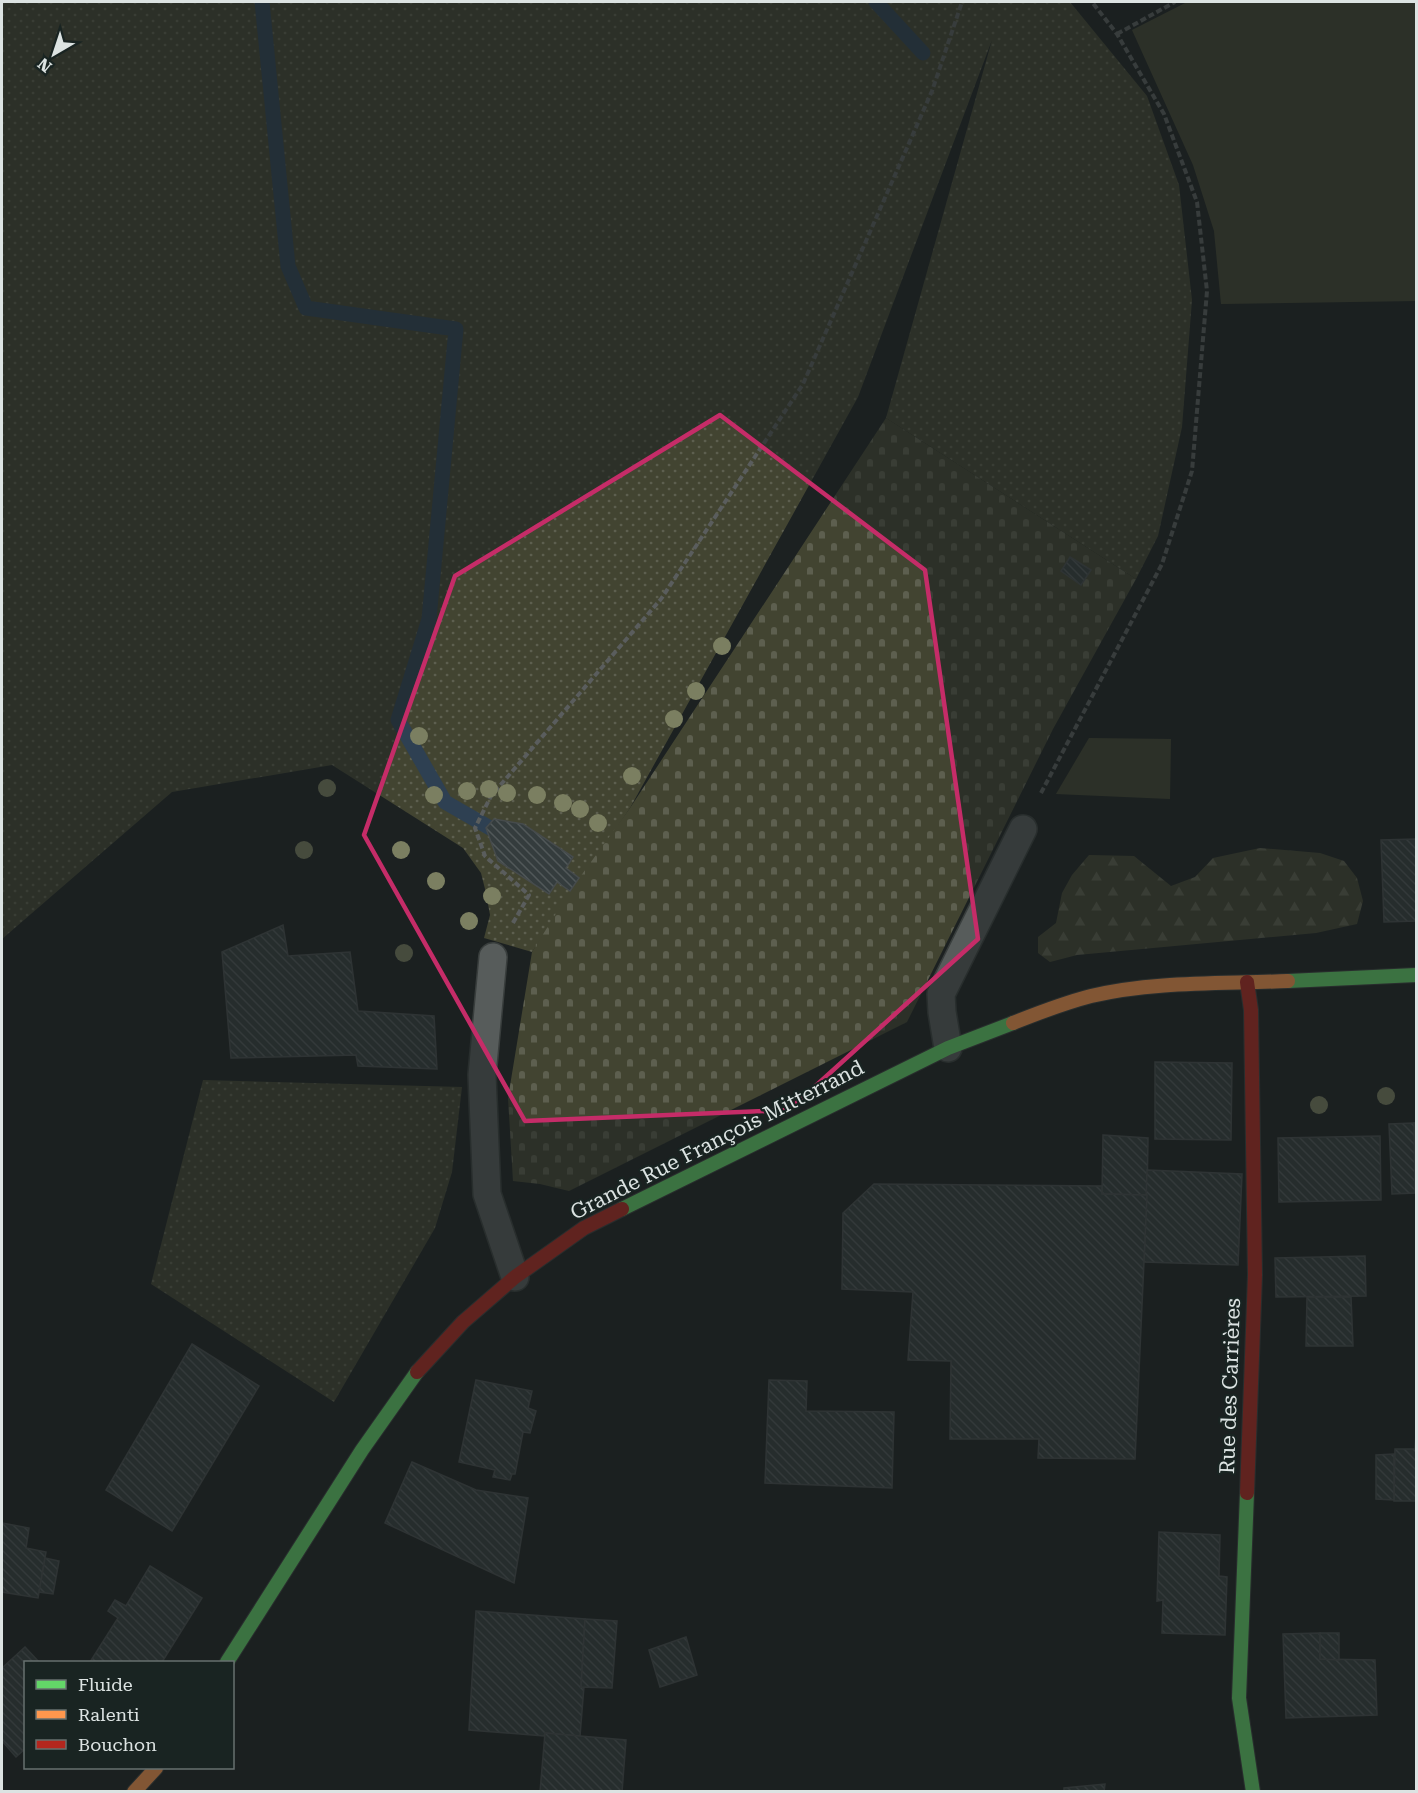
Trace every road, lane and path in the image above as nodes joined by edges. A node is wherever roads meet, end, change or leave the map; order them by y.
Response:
1 (962, 2) edge
2 (1092, 2) edge
3 (1176, 2) edge
4 (1118, 34) junction
5 (1023, 829) joint
6 (493, 957) joint
7 (1416, 975) edge
8 (1247, 982) junction
9 (948, 1048) junction
10 (514, 1277) junction
11 (228, 1661) edge
12 (154, 1769) edge
13 (134, 1791) edge
14 (1253, 1791) edge

1 - 6 path
2 - 4 path
3 - 4 path
4 - 5 path
5 - 9 lane
6 - 10 lane
7 - 8 main road, Grande Rue François Mitterrand
8 - 9 main road, Grande Rue François Mitterrand
8 - 14 main road, Rue des Carrières
9 - 10 main road, Grande Rue François Mitterrand
10 - 11 main road, Grande Rue François Mitterrand
12 - 13 main road

